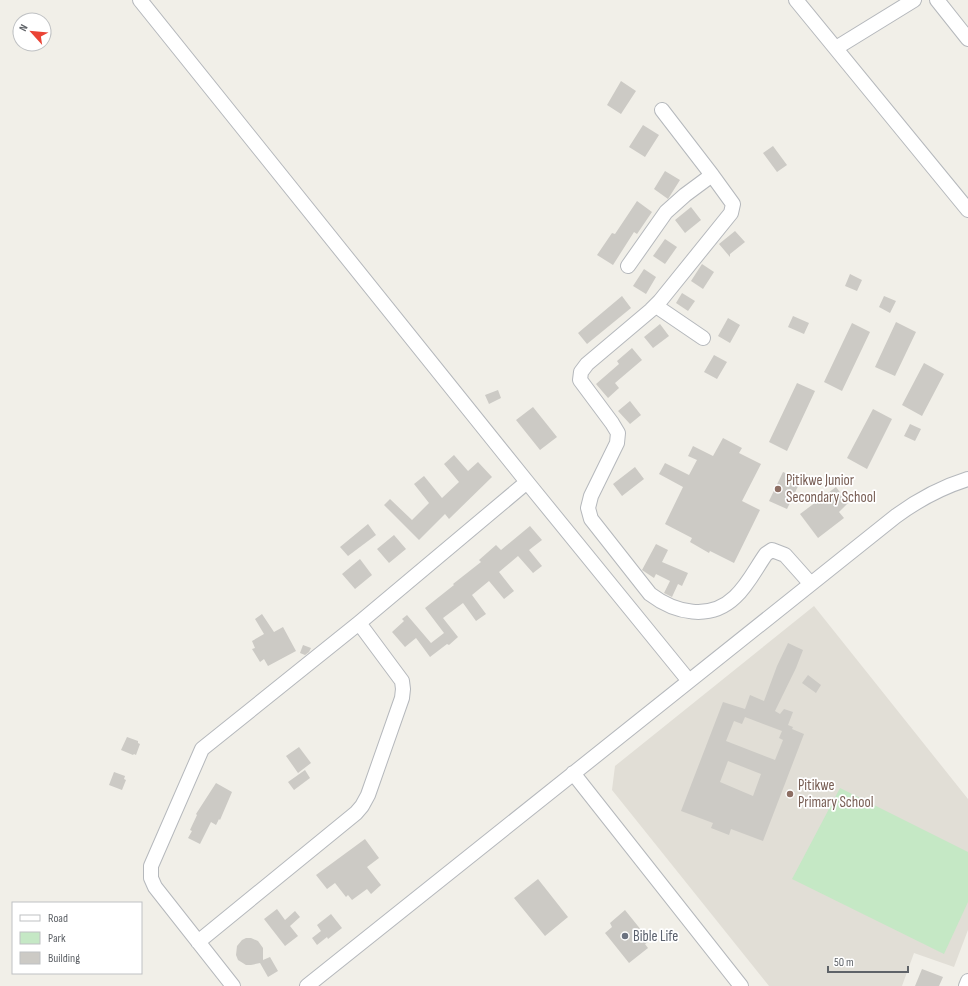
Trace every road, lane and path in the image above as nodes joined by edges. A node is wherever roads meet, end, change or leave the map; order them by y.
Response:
1 (140, 0) edge
2 (796, 0) edge
3 (914, 0) edge
4 (937, 0) edge
5 (968, 39) edge
6 (836, 48) junction
7 (662, 110) dead end
8 (712, 175) junction
9 (968, 210) edge
10 (628, 266) dead end
11 (656, 306) junction
12 (703, 338) dead end
13 (968, 479) edge
14 (527, 482) junction
15 (810, 583) junction
16 (359, 623) junction
17 (689, 681) junction
18 (573, 773) junction
19 (198, 942) junction
20 (968, 981) edge
21 (233, 986) edge
22 (307, 986) edge
23 (741, 986) edge
24 (966, 986) edge

1 - 14 street
2 - 6 street
3 - 6 street
4 - 5 street
6 - 9 street
7 - 8 street
8 - 10 street
8 - 11 street
11 - 12 street
11 - 15 street
13 - 15 street
14 - 16 street
14 - 17 street
15 - 17 street
16 - 19 street
16 - 19 street
17 - 18 street
18 - 22 street
18 - 23 street
19 - 21 street
20 - 24 street

